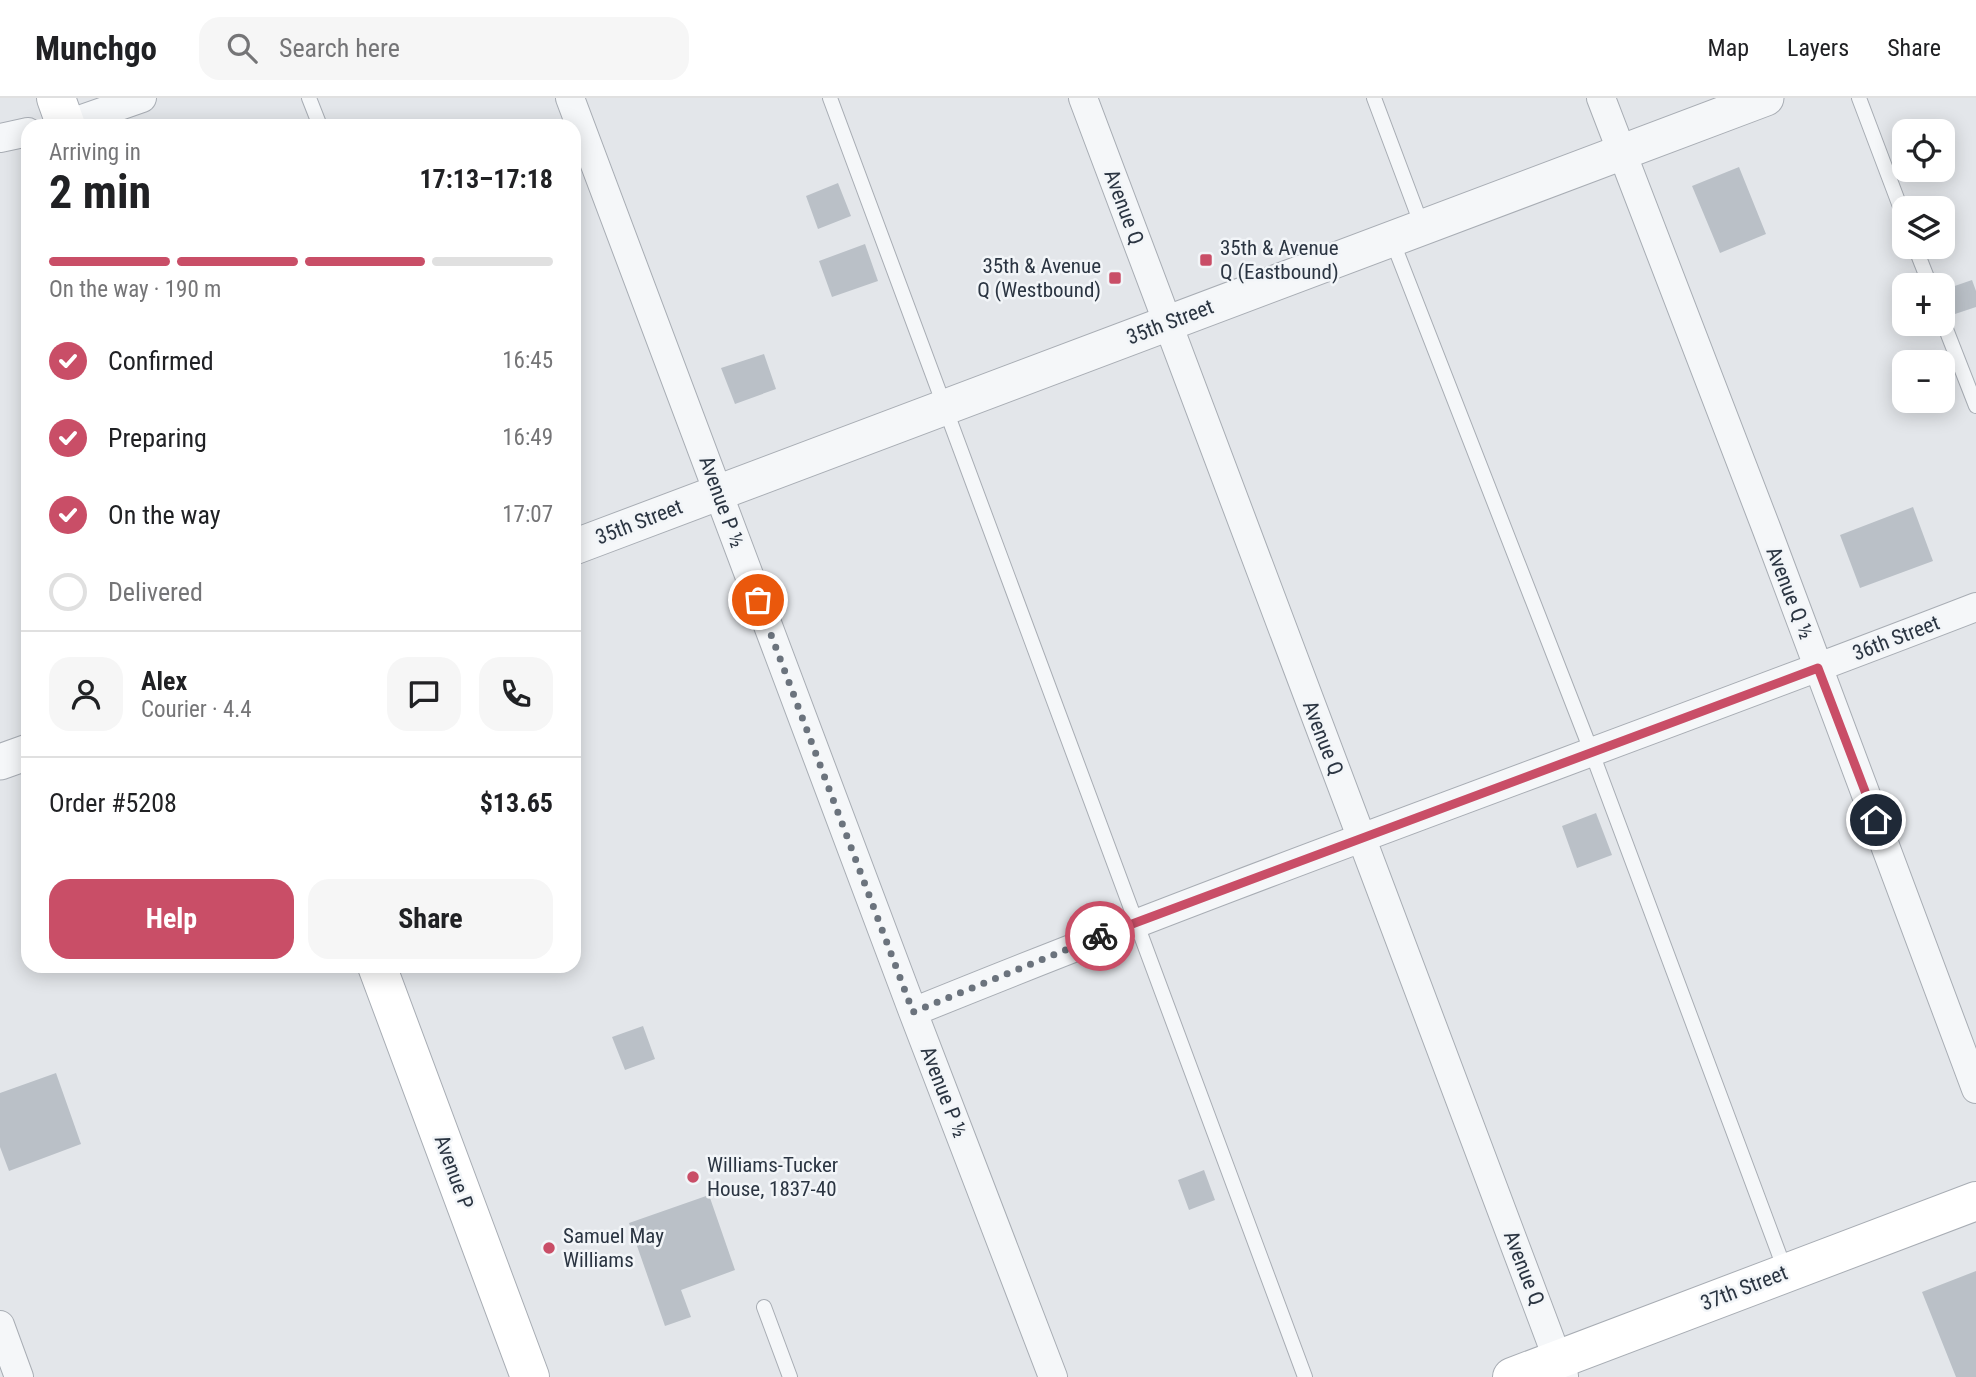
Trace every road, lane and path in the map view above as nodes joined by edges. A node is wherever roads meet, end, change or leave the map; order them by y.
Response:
1 (56, 98) edge
2 (142, 98) edge
3 (309, 98) edge
4 (570, 98) edge
5 (830, 98) edge
6 (1083, 98) edge
7 (1374, 98) edge
8 (1601, 98) edge
9 (1766, 98) edge
10 (1859, 98) edge
11 (63, 119) edge
12 (84, 119) edge
13 (317, 119) edge
14 (578, 119) edge
15 (581, 127) edge
16 (21, 134) edge
17 (0, 138) edge
18 (1622, 152) junction
19 (1896, 196) edge
20 (1407, 233) junction
21 (1167, 324) junction
22 (1949, 336) edge
23 (1976, 406) edge
24 (945, 407) junction
25 (718, 492) junction
26 (581, 544) edge
27 (1976, 607) edge
28 (1818, 668) junction
29 (1592, 753) junction
30 (21, 754) edge
31 (0, 762) edge
32 (1361, 838) junction
33 (1136, 921) junction
34 (380, 973) edge
35 (913, 1012) junction
36 (1976, 1089) edge
37 (1976, 1200) edge
38 (1786, 1272) junction
39 (764, 1307) dead end
40 (0, 1325) edge
41 (1561, 1368) edge
42 (14, 1376) edge
43 (530, 1377) edge
44 (790, 1377) edge
45 (1053, 1377) edge
46 (1306, 1377) edge
47 (1511, 1377) edge

1 - 11 main road
2 - 12 street
3 - 13 lane
4 - 14 street, Avenue P ½
5 - 24 lane
6 - 21 street, Avenue Q
7 - 20 lane
8 - 18 street, Avenue Q ½
9 - 18 street, 35th Street
10 - 19 lane
15 - 25 street, Avenue P ½
16 - 17 street
18 - 20 street, 35th Street
18 - 28 street, Avenue Q ½
20 - 21 street, 35th Street
20 - 29 lane
21 - 24 street, 35th Street
21 - 32 street, Avenue Q
22 - 23 lane
24 - 25 street, 35th Street
24 - 33 lane
25 - 26 street, 35th Street
25 - 35 street, Avenue P ½
27 - 28 street, 36th Street
28 - 29 street, 36th Street
28 - 36 street, Avenue Q ½
29 - 32 street, 36th Street
29 - 38 lane
30 - 31 street
32 - 33 street, 36th Street
32 - 41 street, Avenue Q
33 - 35 street, 36th Street
33 - 46 lane
34 - 43 main road, Avenue P
35 - 45 street, Avenue P ½
37 - 38 main road, 37th Street
38 - 41 main road, 37th Street
39 - 44 lane
40 - 42 street
41 - 47 main road, 37th Street

